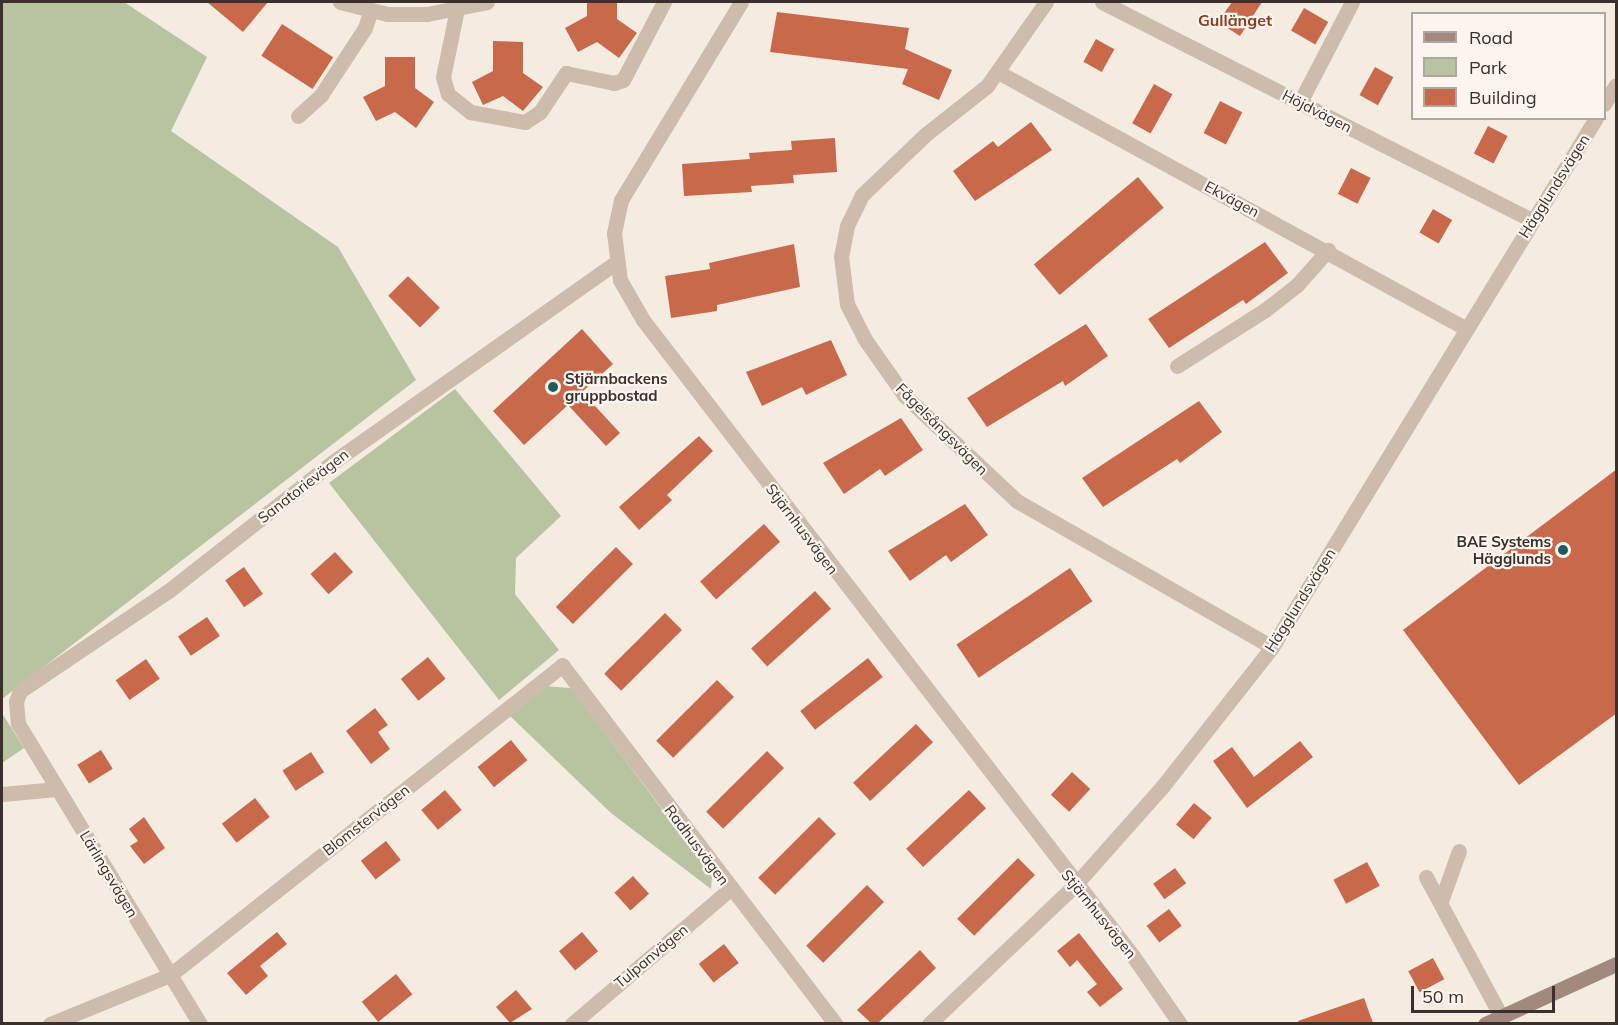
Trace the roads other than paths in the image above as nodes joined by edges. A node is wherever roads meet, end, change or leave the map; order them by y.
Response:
1 (340, 2) edge
2 (487, 2) edge
3 (664, 2) edge
4 (741, 2) edge
5 (1046, 2) edge
6 (1102, 2) edge
7 (1352, 2) edge
8 (457, 9) junction
9 (371, 10) junction
10 (998, 72) junction
11 (1617, 85) edge
12 (1300, 102) junction
13 (1606, 103) edge
14 (298, 116) dead end
15 (1595, 120) edge
16 (1533, 221) junction
17 (1328, 250) junction
18 (615, 263) junction
19 (1465, 328) junction
20 (1177, 366) dead end
21 (1272, 647) junction
22 (562, 665) joint
23 (18, 724) joint
24 (57, 789) junction
25 (2, 794) edge
26 (1460, 851) dead end
27 (1426, 877) dead end
28 (1075, 885) junction
29 (730, 889) junction
30 (1440, 901) junction
31 (1617, 964) edge
32 (170, 975) junction
33 (1501, 1016) junction
34 (50, 1023) edge
35 (200, 1023) edge
36 (572, 1023) edge
37 (835, 1023) edge
38 (928, 1023) edge
39 (1180, 1023) edge
40 (1485, 1023) edge

1 - 9 street
2 - 8 street
3 - 8 street
4 - 18 street, Stjärnhusvägen
5 - 10 street, Fågelsångsvägen
6 - 12 street, Höjdvägen
7 - 12 street
8 - 9 street
9 - 14 street
10 - 17 street, Ekvägen
10 - 21 street, Fågelsångsvägen
11 - 13 street
12 - 16 street, Höjdvägen
15 - 16 street, Hägglundsvägen
16 - 19 street, Hägglundsvägen
17 - 19 street, Ekvägen
17 - 20 street
18 - 23 street, Sanatorievägen
18 - 28 street, Stjärnhusvägen
19 - 21 street, Hägglundsvägen
21 - 28 street, Hägglundsvägen
22 - 29 street, Radhusvägen
22 - 32 street, Blomstervägen
23 - 24 street, Lärlingsvägen
24 - 25 street
24 - 32 street, Lärlingsvägen
26 - 30 street
27 - 30 street
28 - 38 street, Hägglundsvägen
28 - 39 street, Stjärnhusvägen
29 - 36 street, Tulpanvägen
29 - 37 street, Radhusvägen
30 - 33 street
31 - 33 main road
32 - 34 street, Blomstervägen
32 - 35 street, Lärlingsvägen
33 - 40 main road

